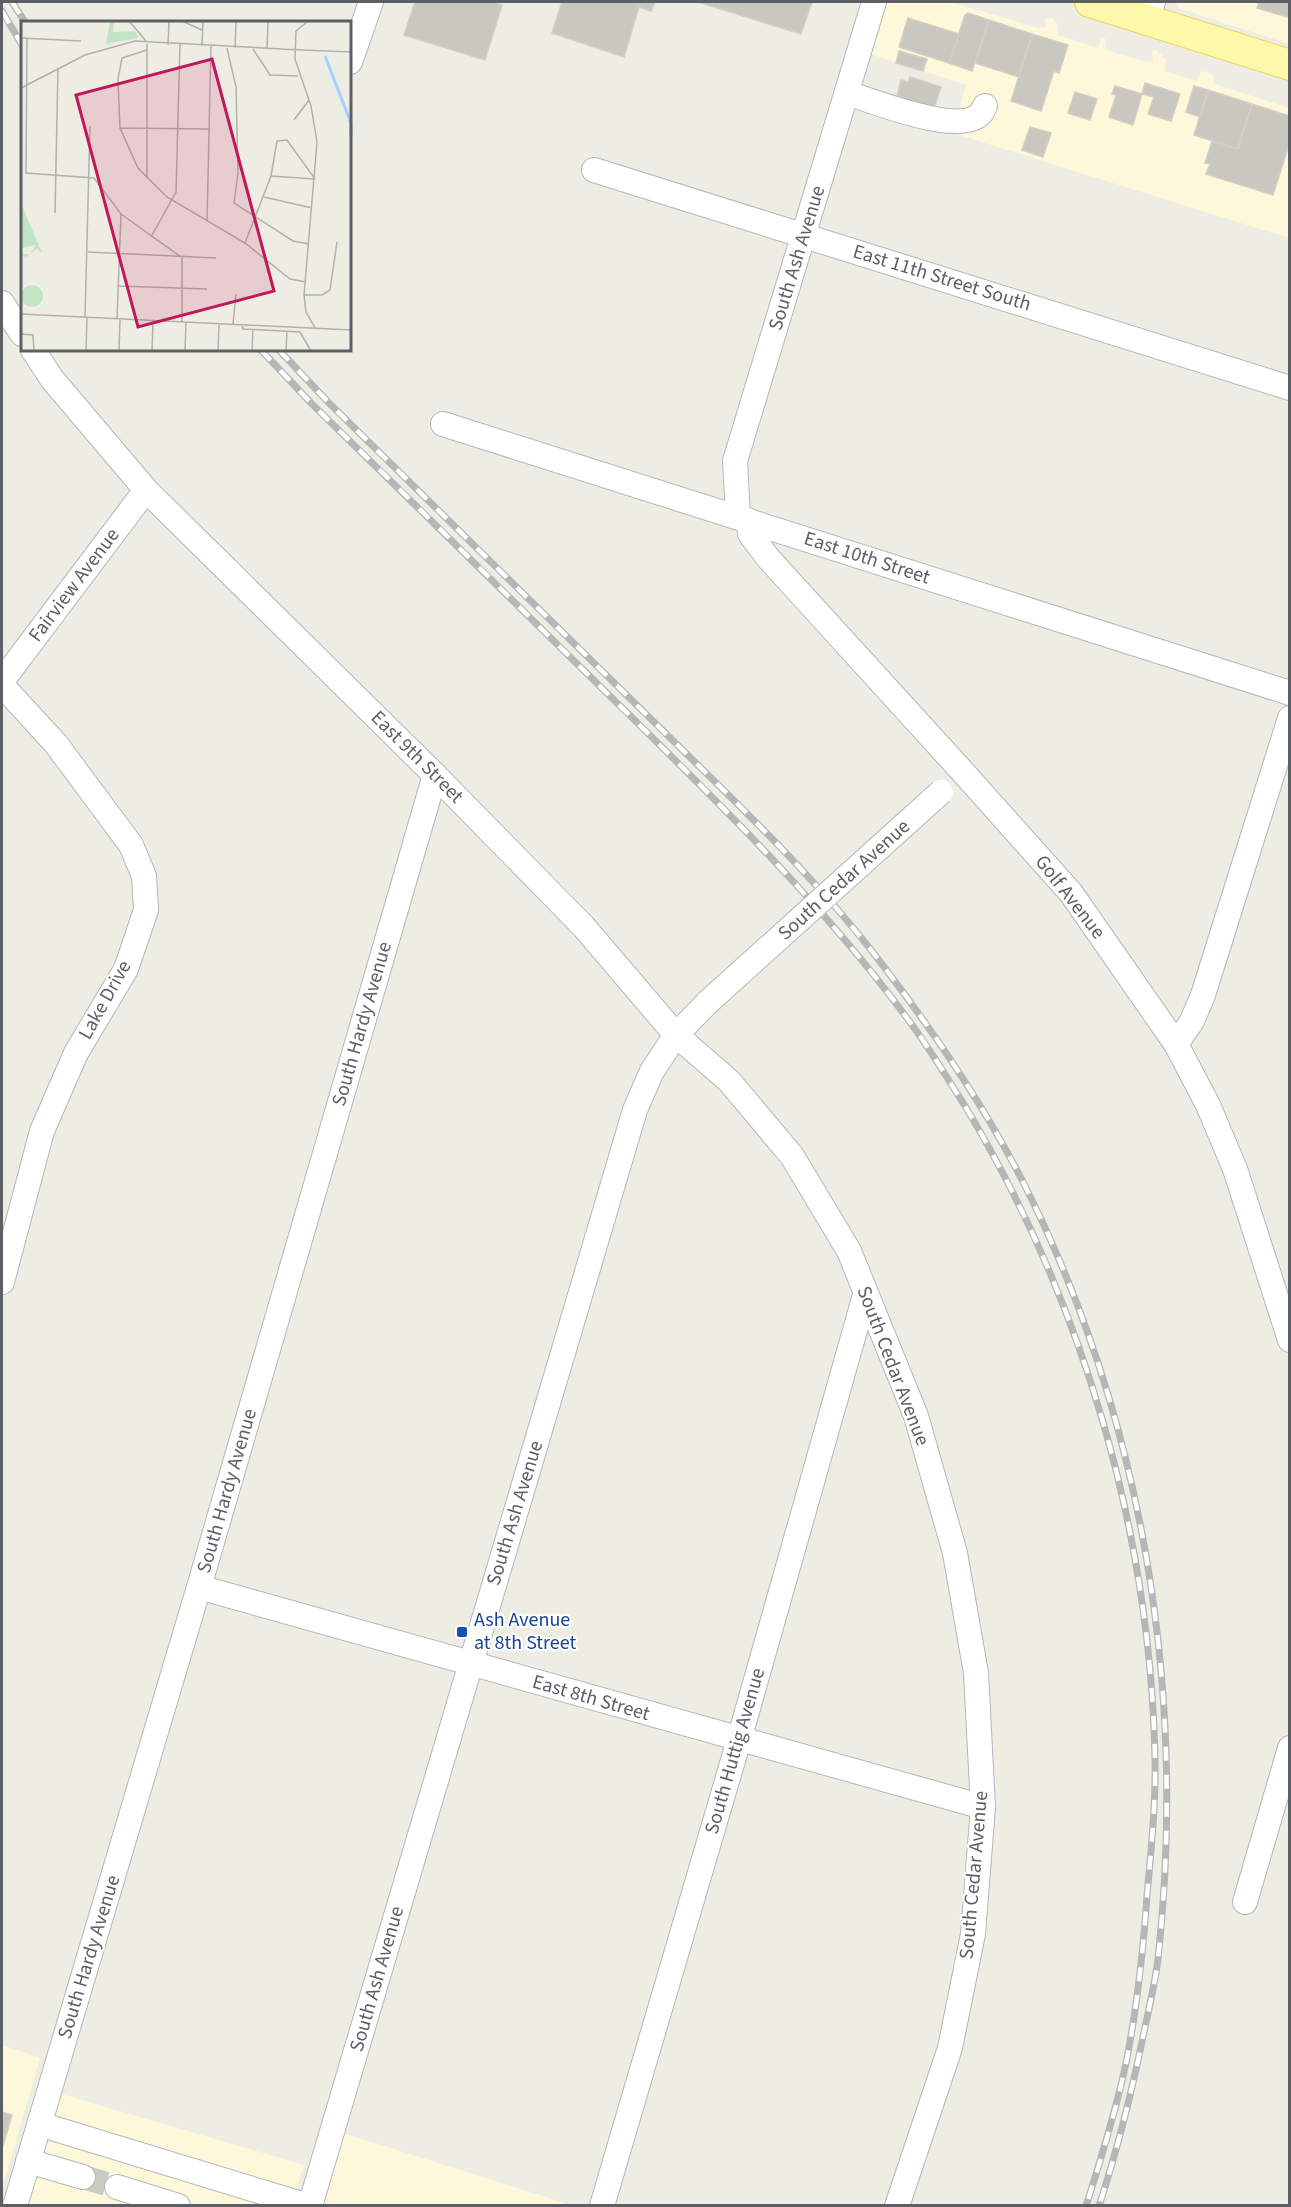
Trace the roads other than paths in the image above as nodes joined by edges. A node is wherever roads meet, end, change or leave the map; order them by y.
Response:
1 (371, 2) edge
2 (874, 2) edge
3 (1090, 2) edge
4 (1150, 10) edge
5 (351, 59) edge
6 (1290, 65) edge
7 (847, 93) junction
8 (985, 106) dead end
9 (594, 170) dead end
10 (804, 235) junction
11 (2, 303) edge
12 (21, 332) edge
13 (34, 351) edge
14 (1290, 388) edge
15 (443, 424) dead end
16 (146, 490) junction
17 (743, 519) junction
18 (2, 683) edge
19 (1290, 693) edge
20 (1290, 718) edge
21 (962, 771) junction
22 (435, 775) junction
23 (676, 1035) junction
24 (1176, 1044) junction
25 (2, 1282) edge
26 (865, 1295) junction
27 (1290, 1340) edge
28 (199, 1587) junction
29 (470, 1664) junction
30 (739, 1740) junction
31 (1290, 1748) edge
32 (983, 1807) junction
33 (1245, 1902) dead end
34 (39, 2124) junction
35 (28, 2161) junction
36 (163, 2162) junction
37 (83, 2177) tunnel mouth
38 (117, 2187) tunnel mouth
39 (152, 2198) junction
40 (15, 2205) edge
41 (178, 2205) edge
42 (309, 2205) edge
43 (602, 2205) edge
44 (897, 2205) edge

1 - 5 street
2 - 7 street, South Ash Avenue
3 - 4 main road
4 - 6 main road
7 - 8 street
7 - 10 street, South Ash Avenue
9 - 10 street, East 11th Street South
10 - 14 street, East 11th Street South
10 - 17 street, South Ash Avenue
11 - 12 street
13 - 16 street
15 - 17 street, East 10th Street
16 - 18 street, Fairview Avenue
16 - 22 street, East 9th Street
17 - 19 street, East 10th Street
17 - 21 street, Golf Avenue
18 - 25 street, Lake Drive
20 - 24 street
21 - 23 street, South Cedar Avenue, bridge
21 - 24 street, Golf Avenue
22 - 23 street, East 9th Street
22 - 28 street, South Hardy Avenue
23 - 26 street, South Cedar Avenue
23 - 29 street, South Ash Avenue
24 - 27 street, Golf Avenue
26 - 30 street, South Huttig Avenue
26 - 32 street, South Cedar Avenue
28 - 29 street, East 8th Street
28 - 34 street, South Hardy Avenue
29 - 30 street, East 8th Street
29 - 42 street, South Ash Avenue
30 - 32 street, East 8th Street
30 - 43 street, South Huttig Avenue
31 - 33 street
32 - 44 street, South Cedar Avenue
34 - 35 street, South Hardy Avenue
34 - 36 street
35 - 37 street
35 - 40 street, South Hardy Avenue
36 - 39 street
36 - 42 street
38 - 39 street
39 - 41 street

